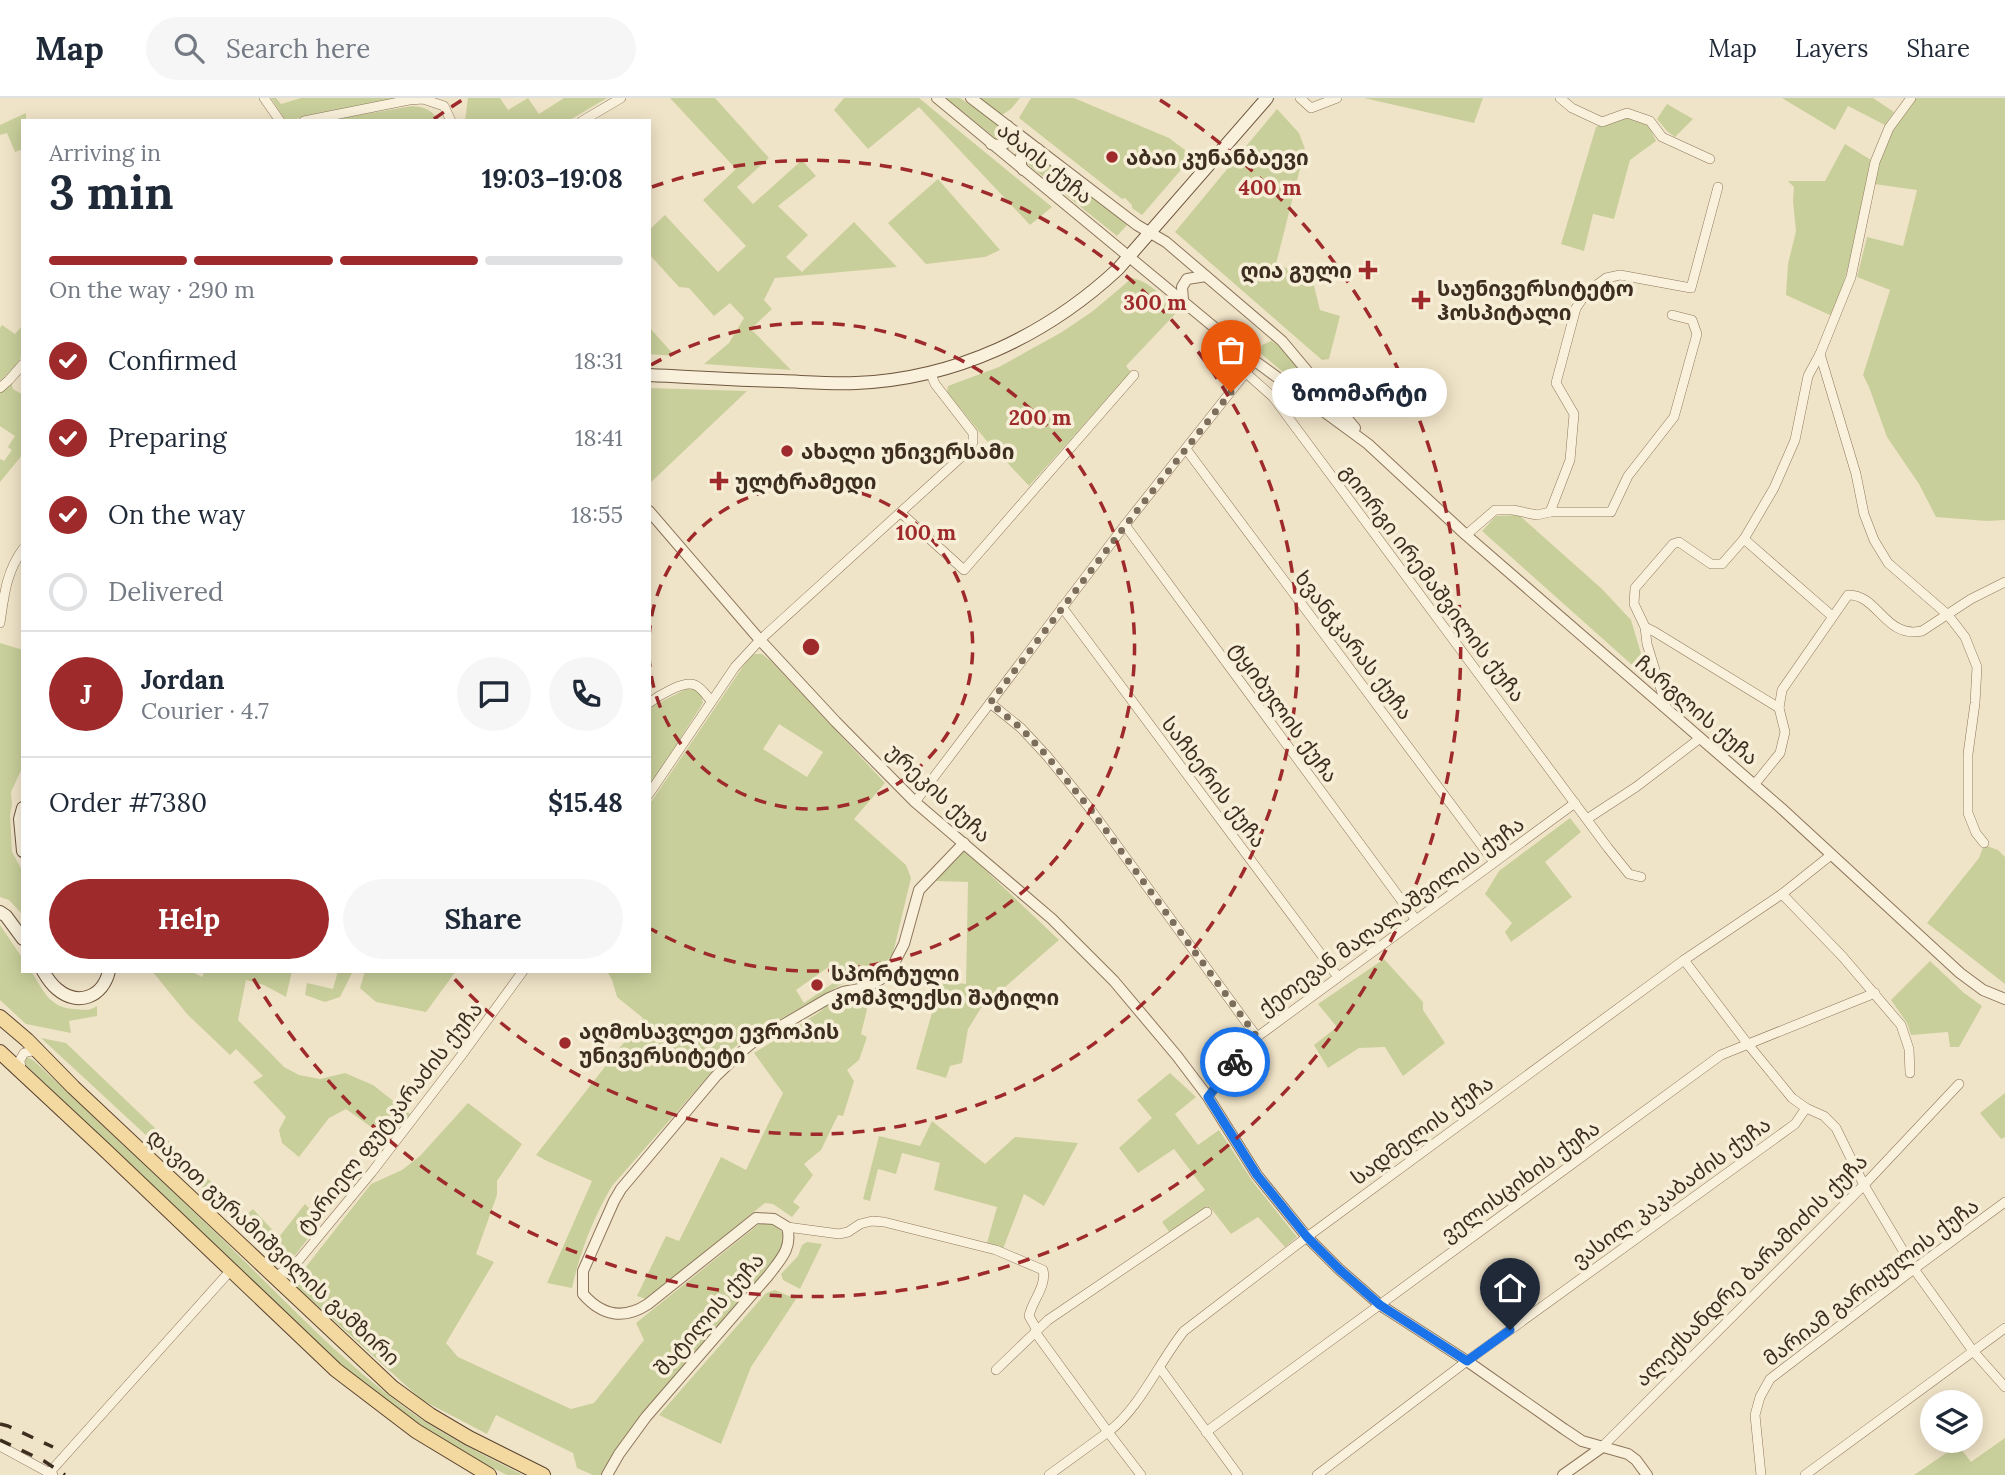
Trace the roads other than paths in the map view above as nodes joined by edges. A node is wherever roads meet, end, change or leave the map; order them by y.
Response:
1 (264, 98) edge
2 (621, 98) edge
3 (937, 98) edge
4 (971, 98) edge
5 (1267, 98) edge
6 (1300, 98) edge
7 (1337, 98) edge
8 (1560, 98) edge
9 (1911, 98) edge
10 (446, 102) edge
11 (279, 119) edge
12 (314, 119) edge
13 (451, 119) edge
14 (585, 119) edge
15 (1007, 125) junction
16 (991, 144) junction
17 (1038, 149) junction
18 (1710, 159) dead end
19 (1023, 170) junction
20 (1718, 187) dead end
21 (1149, 232) junction
22 (1129, 256) junction
23 (1206, 276) junction
24 (1183, 300) junction
25 (1672, 315) dead end
26 (1820, 354) junction
27 (1255, 360) junction
28 (21, 366) edge
29 (932, 373) junction
30 (1246, 373) junction
31 (651, 375) edge
32 (1134, 375) dead end
33 (0, 388) edge
34 (1368, 444) junction
35 (1186, 449) junction
36 (1550, 512) junction
37 (651, 513) edge
38 (901, 513) junction
39 (1125, 526) junction
40 (1466, 535) junction
41 (1744, 539) junction
42 (21, 552) edge
43 (2005, 582) edge
44 (1062, 607) junction
45 (1948, 615) junction
46 (1832, 616) junction
47 (0, 623) edge
48 (1645, 627) junction
49 (760, 640) junction
50 (711, 701) junction
51 (651, 702) edge
52 (990, 703) junction
53 (1779, 708) junction
54 (1667, 709) junction
55 (1699, 739) junction
56 (1754, 785) junction
57 (651, 791) edge
58 (915, 802) junction
59 (1575, 803) junction
60 (1587, 819) junction
61 (1984, 842) dead end
62 (964, 844) junction
63 (1831, 855) junction
64 (1494, 862) junction
65 (1642, 877) dead end
66 (1782, 894) junction
67 (0, 912) edge
68 (1416, 920) junction
69 (21, 936) edge
70 (1684, 960) junction
71 (45, 973) edge
72 (108, 973) edge
73 (522, 973) edge
74 (1338, 977) junction
75 (1875, 993) junction
76 (2005, 999) edge
77 (0, 1017) edge
78 (1257, 1037) junction
79 (1747, 1043) junction
80 (0, 1052) edge
81 (40, 1054) junction
82 (22, 1071) junction
83 (1910, 1073) dead end
84 (1959, 1084) dead end
85 (1208, 1097) junction
86 (1806, 1108) junction
87 (1864, 1185) junction
88 (2005, 1202) edge
89 (1207, 1212) dead end
90 (787, 1227) junction
91 (1307, 1237) junction
92 (1914, 1269) junction
93 (231, 1270) junction
94 (274, 1278) junction
95 (1380, 1305) junction
96 (2005, 1328) edge
97 (1036, 1331) junction
98 (1973, 1351) junction
99 (1467, 1361) junction
100 (1160, 1368) junction
101 (996, 1370) dead end
102 (2005, 1387) edge
103 (1108, 1432) junction
104 (1206, 1432) junction
105 (0, 1446) edge
106 (1601, 1448) junction
107 (51, 1474) edge
108 (489, 1475) edge
109 (542, 1475) edge
110 (607, 1475) edge
111 (1049, 1475) edge
112 (1141, 1475) edge
113 (1238, 1475) edge
114 (1317, 1475) edge
115 (1563, 1475) edge
116 (1647, 1475) edge
117 (1761, 1475) edge
118 (1805, 1475) edge

1 - 11 street
2 - 14 street
3 - 16 street, აბაის ქუჩა
4 - 15 street, აბაის ქუჩა
5 - 21 main road
6 - 7 street
8 - 18 street
9 - 26 street
10 - 12 street
10 - 13 street
15 - 16 street
15 - 17 street, აბაის ქუჩა
16 - 19 street, აბაის ქუჩა
17 - 19 street
17 - 21 street, აბაის ქუჩა
19 - 22 street, აბაის ქუჩა
20 - 36 street
21 - 22 main road
21 - 23 street, ჩარგლის ქუჩა
22 - 24 street, ჩარგლის ქუჩა
22 - 29 main road
23 - 24 street
23 - 34 street, ჩარგლის ქუჩა
24 - 27 street, ჩარგლის ქუჩა
25 - 36 street
26 - 41 street
26 - 45 street
27 - 30 street
27 - 34 street, ჩარგლის ქუჩა
28 - 33 street
29 - 31 main road
29 - 38 street
30 - 35 street
30 - 59 street, გიორგი ირემაშვილის ქუჩა
32 - 38 street
34 - 40 street, ჩარგლის ქუჩა
35 - 39 street
35 - 64 street, ხვანჭკარას ქუჩა
36 - 40 street
37 - 49 street, ურეკის ქუჩა
38 - 49 street
39 - 44 street
39 - 68 street, ტყიბულის ქუჩა
40 - 54 street, ჩარგლის ქუჩა
41 - 46 street
41 - 48 street
42 - 47 street
43 - 45 street
44 - 52 street
44 - 74 street, საჩხერის ქუჩა
45 - 46 street
45 - 61 street
46 - 53 street
48 - 53 street
48 - 54 street
49 - 50 street
49 - 58 street, ურეკის ქუჩა
50 - 51 street
50 - 57 street
52 - 58 street
52 - 78 street
53 - 56 street
54 - 55 street, ჩარგლის ქუჩა
55 - 56 street, ჩარგლის ქუჩა
55 - 60 street
56 - 63 street, ჩარგლის ქუჩა
58 - 62 street, ურეკის ქუჩა
59 - 60 street, გიორგი ირემაშვილის ქუჩა
59 - 64 street, ქეთევან მაღალაშვილის ქუჩა
60 - 65 street, გიორგი ირემაშვილის ქუჩა
62 - 85 street, ურეკის ქუჩა
62 - 90 street, შატილის ქუჩა
63 - 66 street, სადმელის ქუჩა
63 - 76 street, ჩარგლის ქუჩა
64 - 68 street, ქეთევან მაღალაშვილის ქუჩა
66 - 70 street, სადმელის ქუჩა
66 - 75 street
67 - 69 main road
68 - 74 street, ქეთევან მაღალაშვილის ქუჩა
70 - 79 street
70 - 91 street, სადმელის ქუჩა
71 - 72 main road
73 - 94 street, ტარიელ ფუტკარაძის ქუჩა
74 - 78 street, ქეთევან მაღალაშვილის ქუჩა
75 - 79 street, ველისციხის ქუჩა
75 - 83 street
77 - 81 main road, დავით გურამიშვილის გამზირი
78 - 85 street, ქეთევან მაღალაშვილის ქუჩა
79 - 86 street
79 - 95 street, ველისციხის ქუჩა
80 - 82 main road, დავით გურამიშვილის გამზირი
81 - 82 street
81 - 94 main road, დავით გურამიშვილის გამზირი
82 - 93 main road, დავით გურამიშვილის გამზირი
84 - 87 street, ალექსანდრე ბარამიძის ქუჩა
85 - 91 street, ურეკის ქუჩა
86 - 87 street
86 - 99 street, ვასილ კაკაბაძის ქუჩა
87 - 92 street
87 - 106 street, ალექსანდრე ბარამიძის ქუჩა
88 - 92 street, მარიამ გარიყულის ქუჩა
89 - 97 street
90 - 97 street
90 - 110 street, შატილის ქუჩა
91 - 95 street, ურეკის ქუჩა
91 - 100 street, სადმელის ქუჩა
92 - 98 street
92 - 117 street, მარიამ გარიყულის ქუჩა
93 - 107 street
93 - 108 main road, დავით გურამიშვილის გამზირი
94 - 109 main road, დავით გურამიშვილის გამზირი
95 - 99 street, ურეკის ქუჩა
95 - 104 street, ველისციხის ქუჩა
96 - 98 street
97 - 101 street
97 - 103 street
98 - 102 street
98 - 118 street
99 - 106 street, ურეკის ქუჩა
99 - 114 street, ვასილ კაკაბაძის ქუჩა
100 - 103 street, სადმელის ქუჩა
100 - 104 street
103 - 111 street, სადმელის ქუჩა
103 - 112 street
104 - 113 street
105 - 107 street
106 - 115 street, ალექსანდრე ბარამიძის ქუჩა
106 - 116 street, ურეკის ქუჩა

